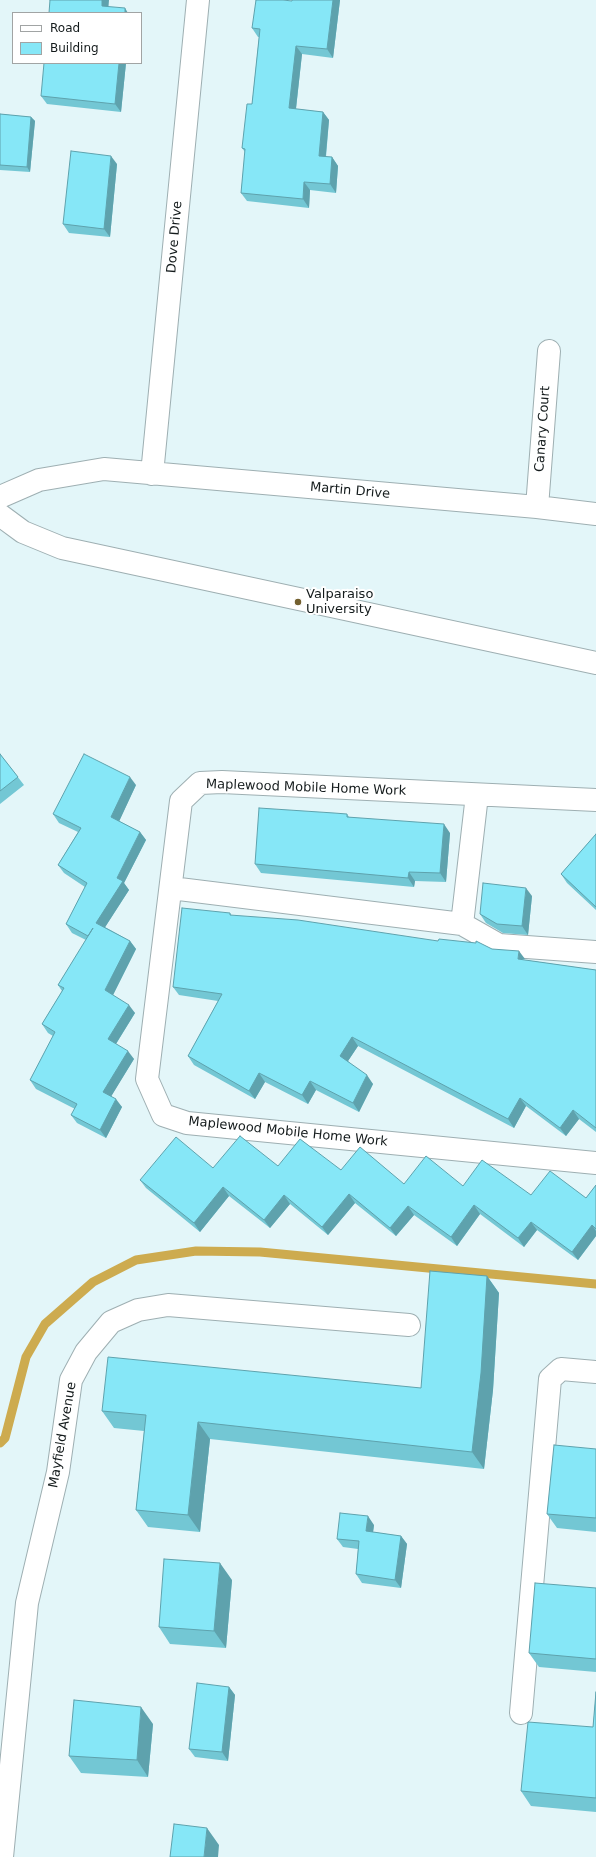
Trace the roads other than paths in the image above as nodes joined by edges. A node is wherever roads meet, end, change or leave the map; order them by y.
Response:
1 (198, 0) edge
2 (549, 351) dead end
3 (152, 474) junction
4 (0, 497) edge
5 (537, 507) junction
6 (596, 514) edge
7 (0, 515) edge
8 (596, 663) edge
9 (477, 795) junction
10 (596, 800) edge
11 (171, 888) junction
12 (462, 924) junction
13 (596, 952) edge
14 (596, 1163) edge
15 (409, 1325) dead end
16 (596, 1372) edge
17 (521, 1713) dead end
18 (2, 1857) edge

1 - 3 street, Dove Drive
2 - 5 street, Canary Court
3 - 4 street, Martin Drive
3 - 5 street, Martin Drive
5 - 6 street, Martin Drive
7 - 8 street
9 - 10 street, Maplewood Mobile Home Work
9 - 11 street, Maplewood Mobile Home Work
9 - 12 street
11 - 12 street
11 - 14 street, Maplewood Mobile Home Work
12 - 13 street
15 - 18 street, Mayfield Avenue
16 - 17 street

